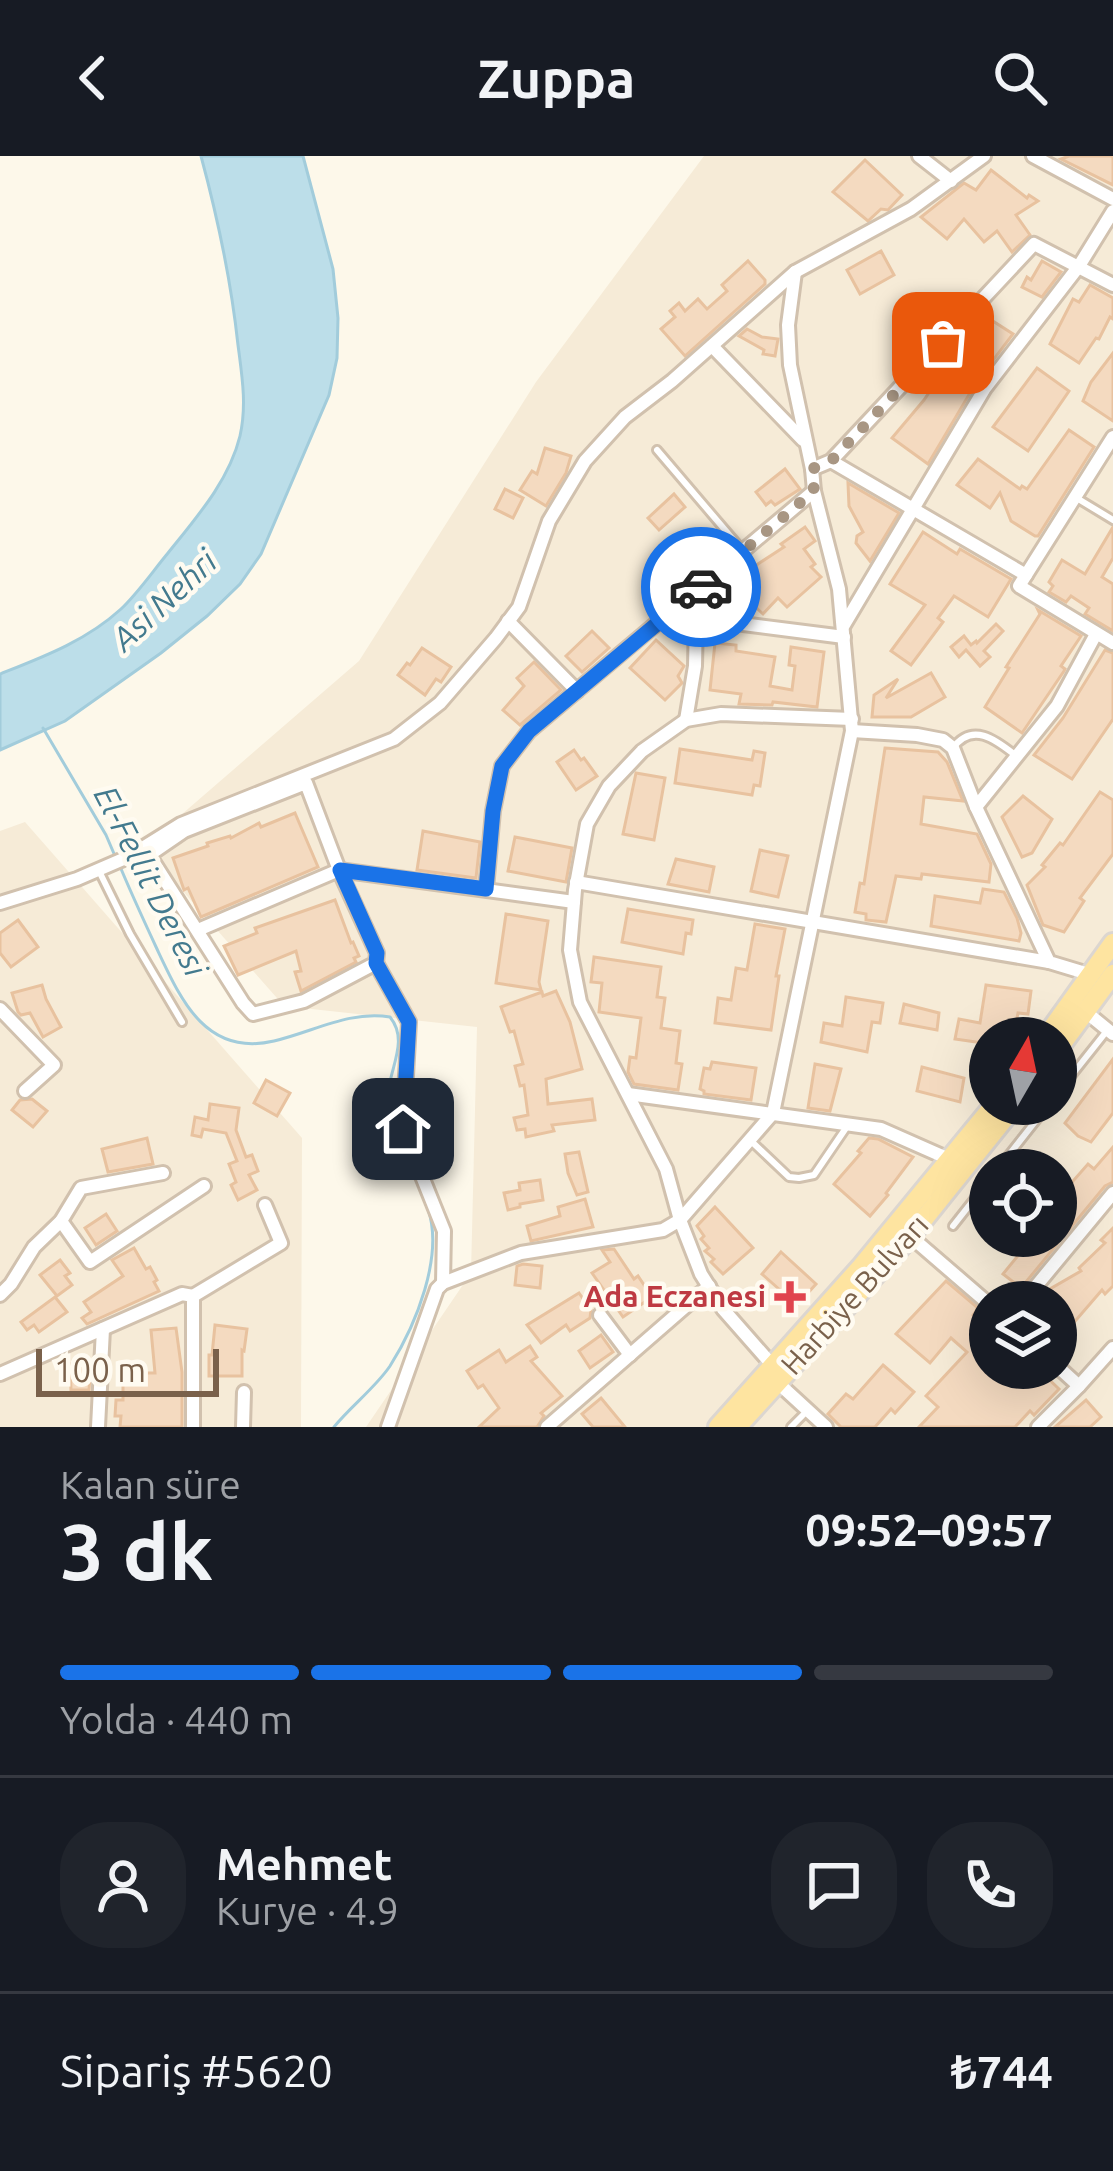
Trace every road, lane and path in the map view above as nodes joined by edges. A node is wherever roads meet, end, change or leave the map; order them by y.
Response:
1 (919, 156) edge
2 (984, 156) edge
3 (1033, 156) edge
4 (951, 181) junction
5 (1113, 199) edge
6 (1113, 211) edge
7 (1079, 266) junction
8 (795, 272) junction
9 (1113, 285) edge
10 (712, 346) junction
11 (804, 440) junction
12 (1112, 440) edge
13 (656, 450) dead end
14 (831, 461) junction
15 (812, 469) junction
16 (814, 491) junction
17 (1075, 497) junction
18 (913, 509) junction
19 (1113, 520) edge
20 (743, 550) junction
21 (1026, 575) junction
22 (677, 608) junction
23 (696, 618) junction
24 (508, 621) junction
25 (844, 632) junction
26 (1096, 634) junction
27 (1113, 643) edge
28 (577, 691) junction
29 (686, 720) junction
30 (852, 725) junction
31 (953, 748) junction
32 (1017, 756) junction
33 (976, 807) junction
34 (146, 851) junction
35 (104, 867) junction
36 (340, 870) junction
37 (576, 882) junction
38 (486, 889) junction
39 (574, 902) junction
40 (0, 903) edge
41 (813, 923) junction
42 (199, 931) junction
43 (1113, 943) edge
44 (1048, 962) junction
45 (376, 963) junction
46 (1113, 974) edge
47 (1091, 975) junction
48 (0, 1009) edge
49 (1086, 1012) junction
50 (1060, 1017) edge
51 (182, 1022) dead end
52 (1077, 1024) edge
53 (1110, 1032) edge
54 (1077, 1070) edge
55 (25, 1091) dead end
56 (628, 1094) junction
57 (773, 1113) junction
58 (848, 1125) junction
59 (978, 1125) edge
60 (999, 1125) edge
61 (1032, 1125) edge
62 (751, 1140) junction
63 (1014, 1149) edge
64 (950, 1159) junction
65 (163, 1173) dead end
66 (204, 1186) dead end
67 (1113, 1193) edge
68 (265, 1205) dead end
69 (969, 1206) edge
70 (680, 1220) junction
71 (61, 1221) junction
72 (953, 1226) dead end
73 (910, 1236) junction
74 (1040, 1281) edge
75 (443, 1283) junction
76 (709, 1286) junction
77 (969, 1287) edge
78 (0, 1295) edge
79 (193, 1296) junction
80 (600, 1315) dead end
81 (103, 1329) junction
82 (1113, 1348) edge
83 (630, 1355) junction
84 (775, 1374) junction
85 (0, 1376) edge
86 (1079, 1386) joint
87 (0, 1387) edge
88 (244, 1392) dead end
89 (808, 1410) junction
90 (98, 1427) edge
91 (193, 1427) edge
92 (243, 1427) edge
93 (388, 1427) edge
94 (547, 1427) edge
95 (718, 1427) edge
96 (737, 1427) edge
97 (791, 1427) edge
98 (826, 1427) edge
99 (1038, 1427) edge

1 - 4 street
2 - 4 street
3 - 5 street
4 - 8 street
6 - 7 street
7 - 9 street
7 - 14 street
7 - 18 street
8 - 10 street
8 - 11 street
10 - 11 street
10 - 24 street
11 - 15 street
12 - 17 street
13 - 20 lane
14 - 15 street
14 - 18 street
15 - 16 street
16 - 20 street
16 - 25 street
17 - 19 lane
17 - 21 street
18 - 21 street
18 - 25 street
20 - 22 street
21 - 26 street
22 - 23 street
22 - 28 street
23 - 25 street
23 - 29 street
24 - 28 street
24 - 34 street
25 - 30 street
26 - 27 street
26 - 32 street
28 - 38 street
29 - 30 street
29 - 37 street
30 - 31 street
30 - 41 street
31 - 32 lane
31 - 33 street
32 - 33 street
33 - 44 street
34 - 35 street
34 - 36 street
34 - 42 street
35 - 40 street
35 - 51 lane
36 - 38 street
36 - 42 street
36 - 45 street
37 - 39 street
37 - 41 street
38 - 39 street
39 - 56 street
41 - 44 street
41 - 57 street
42 - 45 street
43 - 47 main road
44 - 47 street
45 - 75 street
46 - 49 main road
47 - 50 main road
48 - 55 street
49 - 52 main road
49 - 53 street
53 - 54 lane
56 - 57 street
56 - 70 street
57 - 58 street
57 - 62 street
58 - 62 lane
58 - 64 street
59 - 64 main road, Harbiye Bulvarı
60 - 73 main road, Harbiye Bulvarı
61 - 63 lane
62 - 70 street
64 - 84 main road, Harbiye Bulvarı
65 - 71 street
66 - 71 street
67 - 74 street
68 - 79 street
69 - 72 lane
70 - 75 street
70 - 76 street
71 - 78 street
73 - 77 street
73 - 84 main road, Harbiye Bulvarı
75 - 93 street
76 - 83 street
76 - 84 street
79 - 81 street
79 - 91 street
80 - 83 street
81 - 85 street
81 - 90 street
82 - 86 street
83 - 94 street
84 - 89 street
84 - 95 main road, Harbiye Bulvarı
84 - 96 main road, Harbiye Bulvarı
85 - 87 street
86 - 99 street
88 - 92 street
89 - 97 lane
89 - 98 street

